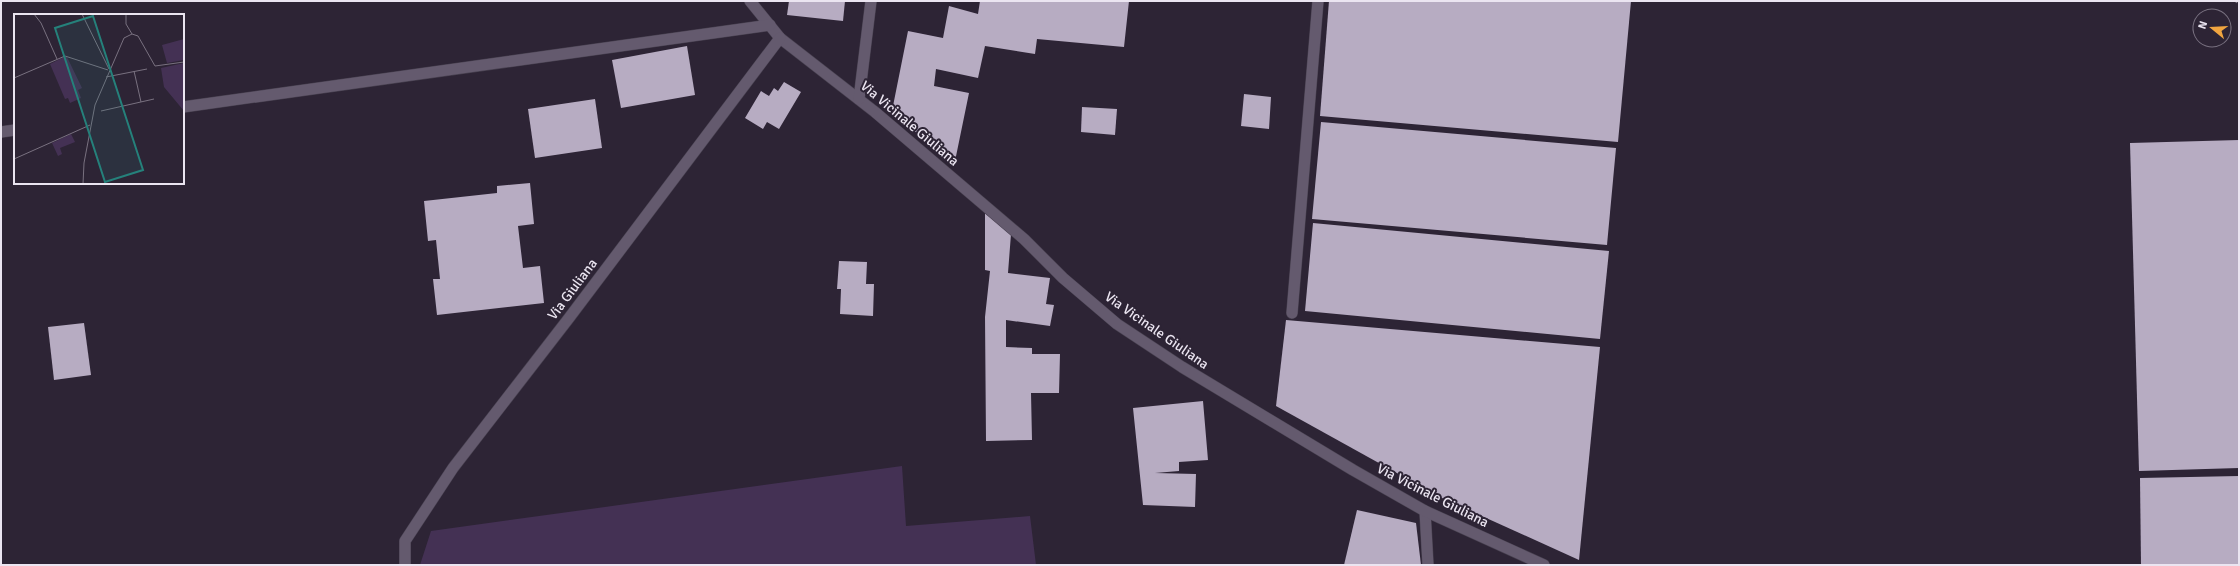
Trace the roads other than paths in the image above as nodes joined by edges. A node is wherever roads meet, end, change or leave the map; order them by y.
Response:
1 (750, 1) edge
2 (871, 1) edge
3 (1318, 1) edge
4 (770, 25) junction
5 (780, 38) junction
6 (858, 100) junction
7 (184, 107) edge
8 (14, 130) edge
9 (1, 132) edge
10 (1292, 314) dead end
11 (1425, 511) junction
12 (404, 565) edge
13 (1428, 565) edge
14 (1544, 565) edge

1 - 4 street, Via Vicinale Giuliana
2 - 6 street
3 - 10 street
4 - 5 street, Via Vicinale Giuliana
4 - 7 street
5 - 6 street, Via Vicinale Giuliana
5 - 12 street, Via Giuliana
6 - 11 street, Via Vicinale Giuliana
8 - 9 street
11 - 13 street
11 - 14 street, Via Vicinale Giuliana

